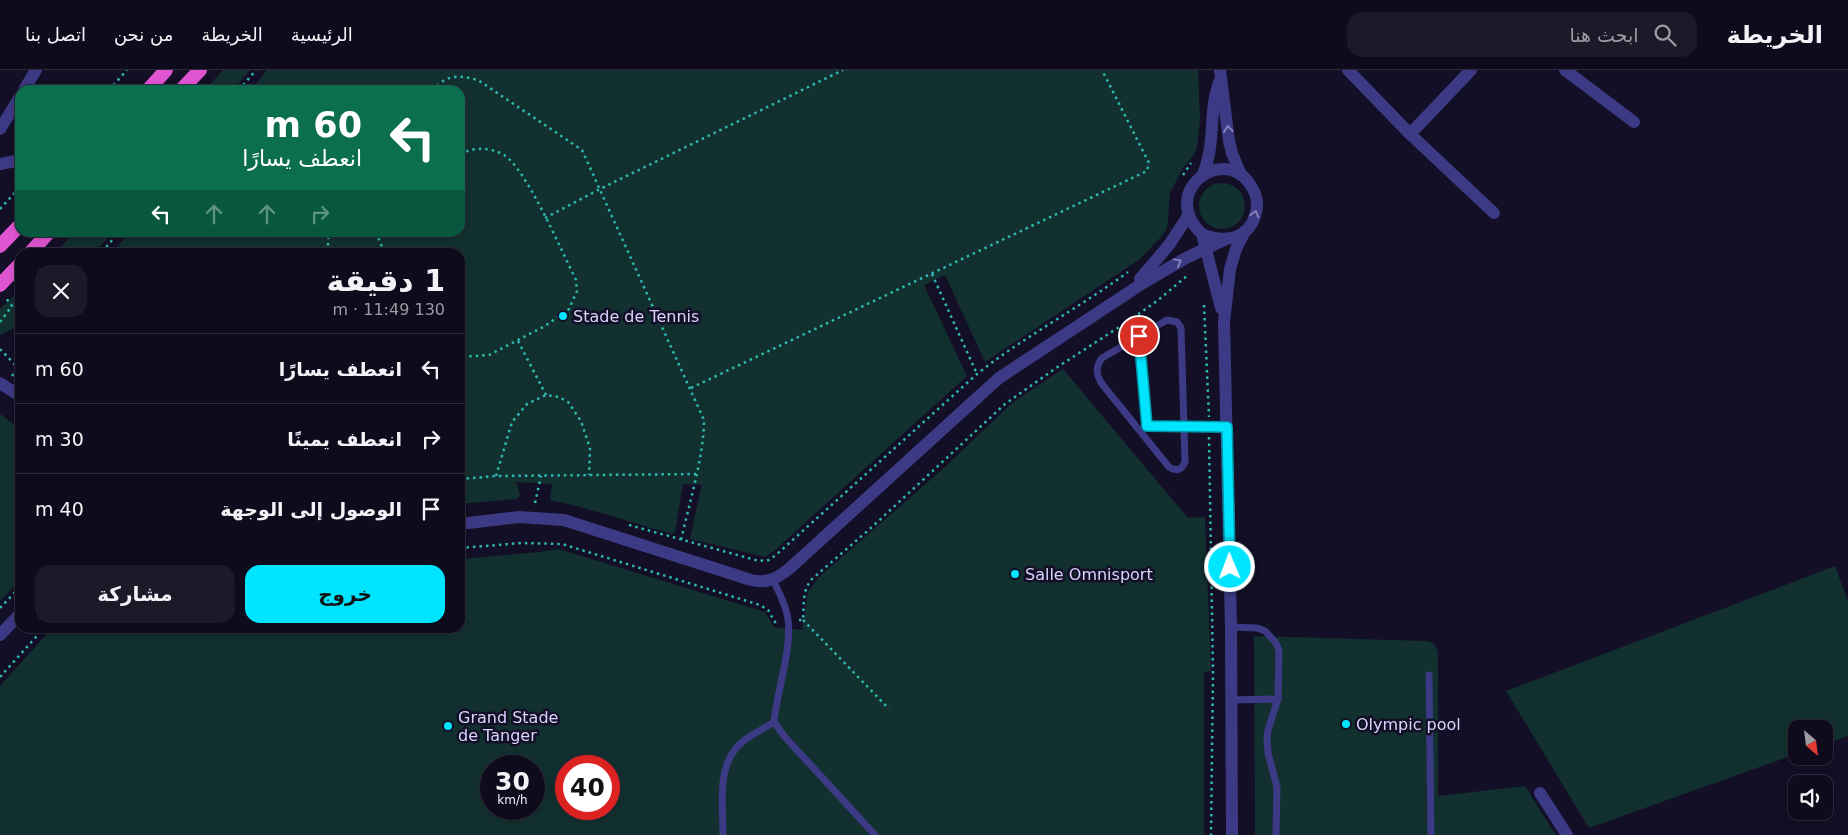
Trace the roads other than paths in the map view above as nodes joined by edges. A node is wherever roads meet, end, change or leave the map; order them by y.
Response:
1 (36, 70) edge
2 (166, 70) edge
3 (200, 70) edge
4 (1348, 70) edge
5 (1471, 70) edge
6 (1565, 70) edge
7 (1220, 74) edge
8 (27, 85) edge
9 (152, 85) edge
10 (186, 85) edge
11 (15, 105) edge
12 (1634, 122) dead end
13 (0, 128) edge
14 (1410, 134) junction
15 (15, 161) edge
16 (0, 164) edge
17 (1203, 174) junction
18 (1241, 175) junction
19 (1494, 213) dead end
20 (1188, 216) junction
21 (15, 230) edge
22 (1245, 231) junction
23 (1202, 234) junction
24 (44, 237) edge
25 (1224, 240) junction
26 (0, 246) edge
27 (34, 248) edge
28 (1207, 248) junction
29 (15, 272) edge
30 (2, 291) edge
31 (1122, 296) junction
32 (1224, 322) junction
33 (1139, 336) junction
34 (1, 383) edge
35 (15, 393) edge
36 (1137, 426) junction
37 (1147, 426) junction
38 (1184, 426) junction
39 (1227, 427) junction
40 (465, 523) edge
41 (773, 580) junction
42 (15, 619) edge
43 (1231, 627) junction
44 (0, 635) edge
45 (1430, 675) dead end
46 (1278, 699) junction
47 (1230, 700) junction
48 (774, 722) junction
49 (1540, 793) dead end
50 (723, 835) edge
51 (876, 835) edge
52 (1232, 835) edge
53 (1276, 835) edge
54 (1431, 835) edge
55 (1567, 835) edge

1 - 8 street
2 - 9 highway
3 - 10 highway
4 - 14 street
5 - 14 street
6 - 12 street
7 - 17 street
18 -> 7 street
11 - 13 street
14 - 19 street
15 - 16 street
17 - 18 street
17 - 20 street
22 -> 18 street
20 - 23 street
20 - 31 street
21 - 26 highway
22 - 25 street
22 - 32 street
23 - 25 street
23 - 28 street
24 - 27 highway
25 - 28 street
31 -> 28 street
28 - 32 street
29 - 30 highway
31 - 41 street
32 - 39 street
33 - 36 lane
33 - 37 lane
33 - 38 lane
34 - 35 street
36 - 37 lane
36 - 38 lane
37 - 38 lane
38 - 39 lane
39 - 43 street
40 - 41 street
41 - 48 lane
42 - 44 street
43 - 46 lane
43 - 47 street
45 - 54 lane
46 - 47 lane
46 - 53 lane
47 - 52 street
48 - 50 lane
48 - 51 lane
49 - 55 street

